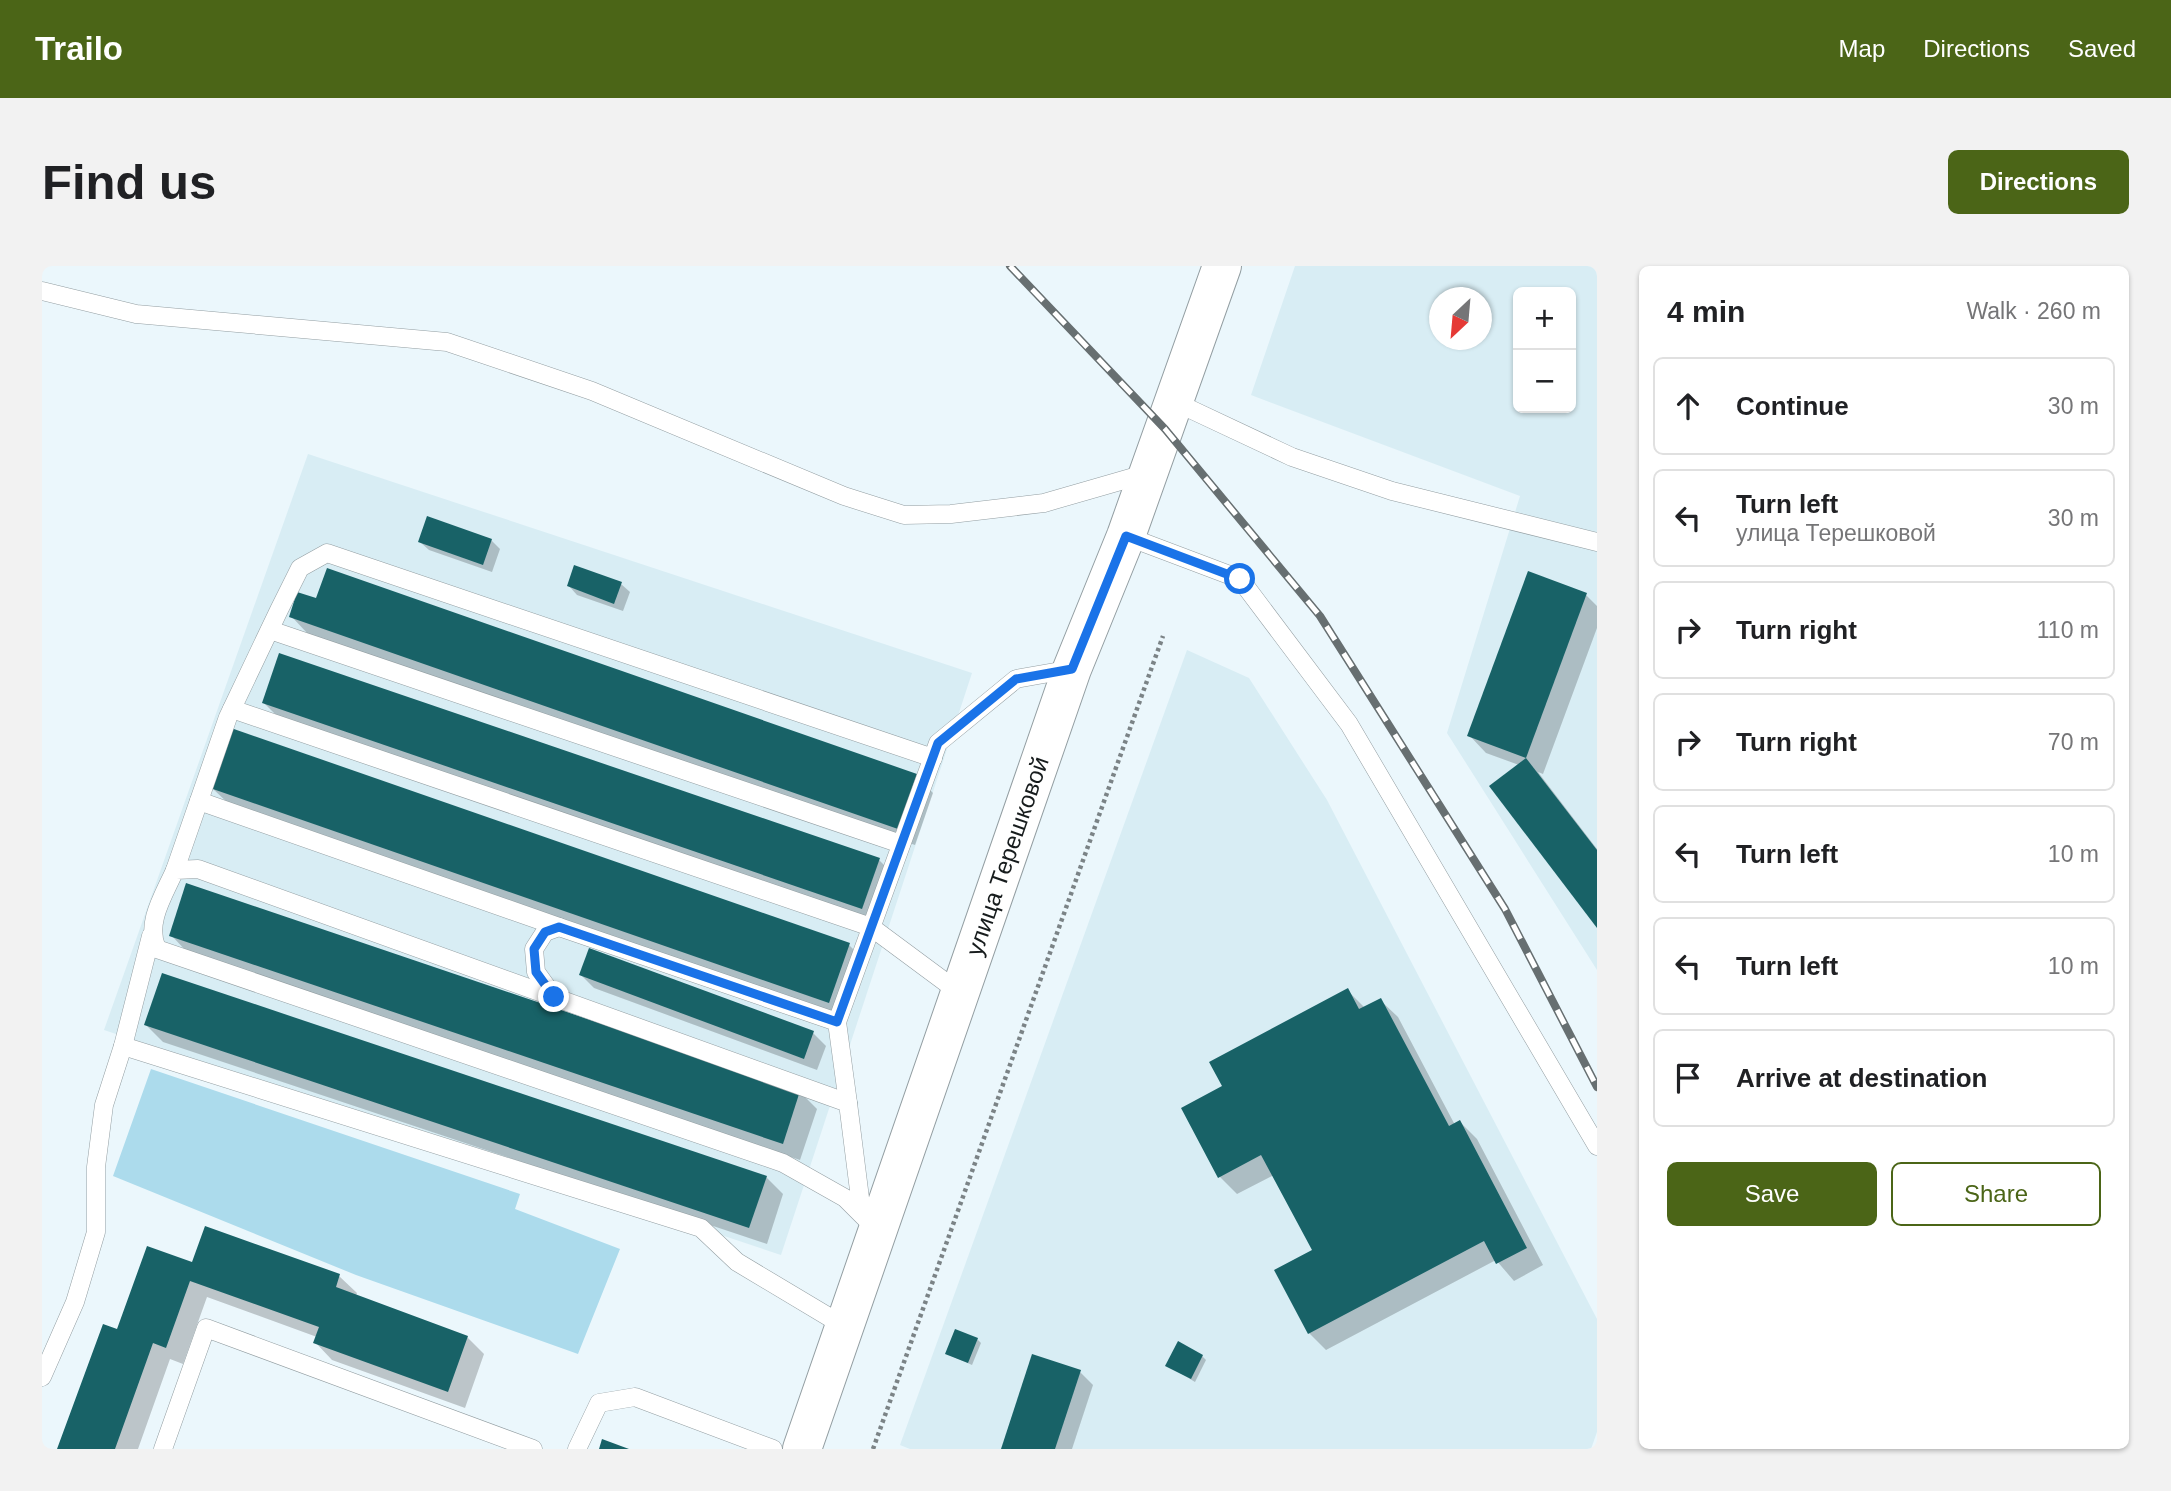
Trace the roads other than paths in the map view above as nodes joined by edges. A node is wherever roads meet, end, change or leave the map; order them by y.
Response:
1 (1222, 266) edge
2 (42, 291) edge
3 (1175, 402) junction
4 (1148, 473) junction
5 (1126, 536) junction
6 (1597, 542) edge
7 (270, 630) junction
8 (1072, 669) junction
9 (232, 709) junction
10 (933, 758) junction
11 (199, 801) junction
12 (901, 844) junction
13 (175, 870) junction
14 (559, 927) junction
15 (871, 927) junction
16 (151, 936) junction
17 (960, 993) junction
18 (554, 997) junction
19 (837, 1022) junction
20 (123, 1046) junction
21 (848, 1103) junction
22 (1597, 1146) edge
23 (870, 1223) junction
24 (845, 1326) junction
25 (42, 1377) edge
26 (163, 1449) edge
27 (533, 1449) edge
28 (577, 1449) edge
29 (773, 1449) edge
30 (802, 1449) edge

1 - 3 street, улица Терешковой
2 - 4 lane
3 - 4 street, улица Терешковой
3 - 6 lane
4 - 5 street, улица Терешковой
5 - 8 street, улица Терешковой
5 - 22 lane
7 - 9 lane
7 - 10 lane
7 - 12 lane
8 - 10 lane
8 - 17 street, улица Терешковой
9 - 11 lane
9 - 15 lane
10 - 12 lane
11 - 13 lane
11 - 14 lane
12 - 15 lane
13 - 16 lane
13 - 18 lane
14 - 18 lane
14 - 19 lane
15 - 17 lane
15 - 19 lane
16 - 20 lane
16 - 23 lane
17 - 23 street, улица Терешковой
18 - 21 lane
19 - 21 lane
20 - 24 lane
20 - 25 lane
21 - 23 lane
23 - 24 street, улица Терешковой
24 - 30 street, улица Терешковой
26 - 27 lane
28 - 29 lane

